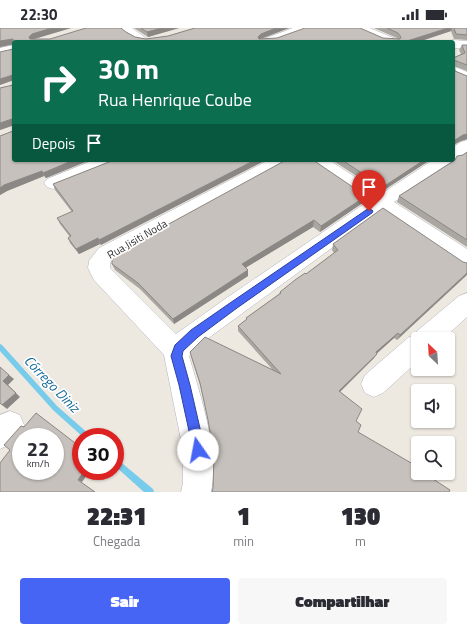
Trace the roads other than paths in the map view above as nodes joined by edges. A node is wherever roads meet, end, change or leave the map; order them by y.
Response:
1 (125, 28) edge
2 (304, 28) edge
3 (360, 28) edge
4 (142, 40) edge
5 (271, 40) edge
6 (387, 40) edge
7 (455, 44) edge
8 (467, 44) edge
9 (12, 49) edge
10 (0, 52) edge
11 (467, 145) edge
12 (455, 154) edge
13 (104, 162) edge
14 (278, 162) edge
15 (320, 162) edge
16 (442, 162) edge
17 (53, 183) edge
18 (381, 202) junction
19 (467, 260) edge
20 (467, 303) edge
21 (434, 332) edge
22 (179, 348) junction
23 (411, 352) edge
24 (374, 384) dead end
25 (196, 492) edge

1 - 4 street
2 - 5 street
3 - 6 street
7 - 8 street
9 - 10 street
11 - 12 street
13 - 17 street
14 - 22 street, Rua Jisiti Noda
15 - 18 street
16 - 18 street
18 - 19 street
18 - 22 street
20 - 21 street
22 - 25 street
23 - 24 street

